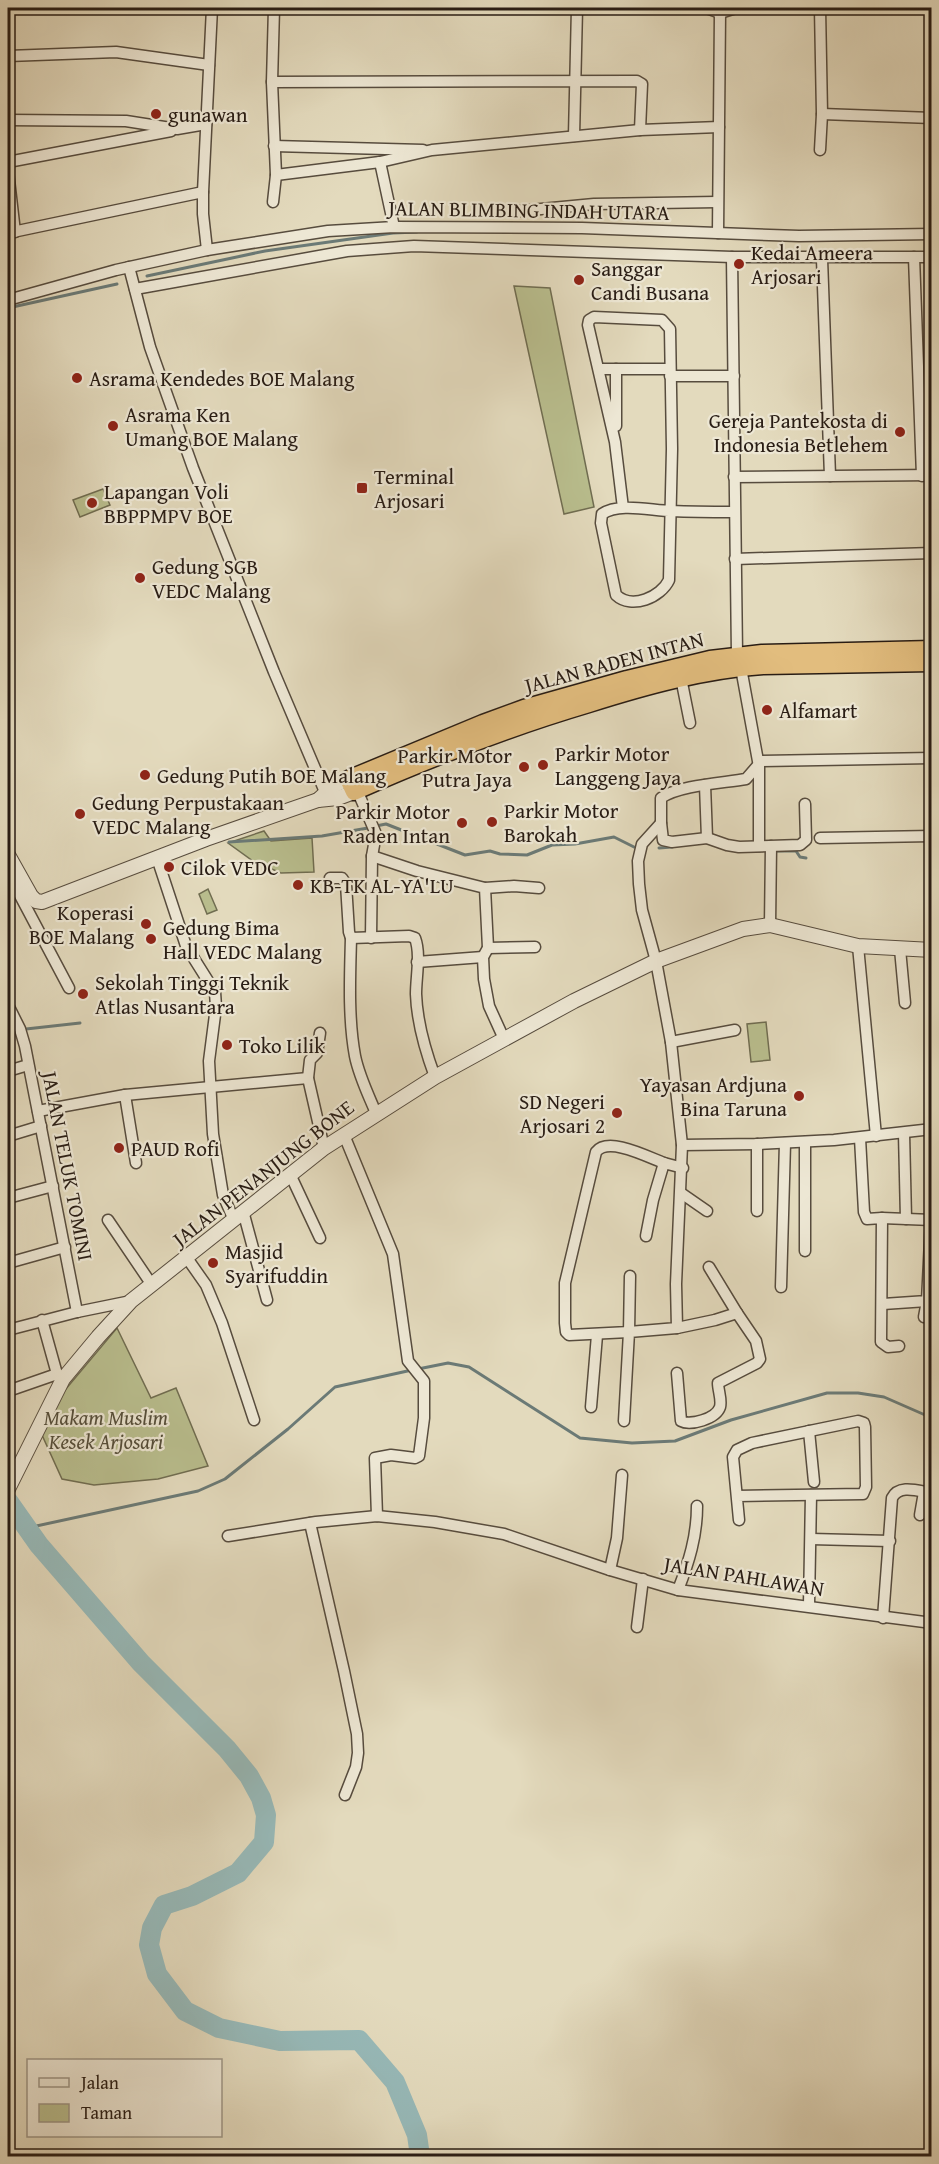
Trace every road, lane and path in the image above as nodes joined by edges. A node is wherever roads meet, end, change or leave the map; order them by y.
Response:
1 (212, 8) edge
2 (274, 8) edge
3 (577, 8) edge
4 (706, 8) edge
5 (736, 8) edge
6 (820, 8) edge
7 (720, 13) junction
8 (8, 56) edge
9 (209, 65) junction
10 (576, 80) junction
11 (272, 82) junction
12 (822, 114) junction
13 (932, 118) edge
14 (8, 120) edge
15 (206, 124) junction
16 (719, 128) junction
17 (177, 129) junction
18 (640, 130) junction
19 (574, 136) junction
20 (274, 146) junction
21 (432, 150) junction
22 (820, 150) dead end
23 (8, 162) edge
24 (380, 162) junction
25 (8, 171) edge
26 (276, 176) junction
27 (203, 192) junction
28 (273, 202) dead end
29 (717, 202) junction
30 (520, 211) dead end
31 (394, 226) junction
32 (11, 232) edge
33 (718, 233) junction
34 (932, 234) edge
35 (207, 250) junction
36 (732, 257) junction
37 (914, 257) junction
38 (932, 257) edge
39 (822, 258) junction
40 (129, 267) junction
41 (135, 289) junction
42 (8, 300) edge
43 (598, 369) junction
44 (616, 369) junction
45 (670, 372) junction
46 (734, 376) junction
47 (615, 442) junction
48 (927, 475) edge
49 (830, 476) junction
50 (734, 477) junction
51 (622, 508) junction
52 (671, 512) junction
53 (734, 512) junction
54 (932, 553) edge
55 (735, 559) junction
56 (932, 649) edge
57 (739, 661) junction
58 (932, 663) edge
59 (681, 678) junction
60 (504, 723) junction
61 (690, 723) dead end
62 (932, 759) edge
63 (759, 762) junction
64 (705, 785) junction
65 (353, 787) junction
66 (323, 797) junction
67 (805, 804) dead end
68 (661, 823) junction
69 (932, 836) edge
70 (707, 838) junction
71 (820, 838) dead end
72 (759, 846) junction
73 (771, 849) junction
74 (8, 855) edge
75 (372, 856) junction
76 (157, 858) junction
77 (8, 873) edge
78 (330, 878) dead end
79 (485, 888) junction
80 (539, 888) dead end
81 (770, 925) junction
82 (351, 938) junction
83 (371, 938) junction
84 (858, 946) junction
85 (535, 947) dead end
86 (900, 949) junction
87 (932, 950) edge
88 (486, 953) junction
89 (656, 961) junction
90 (417, 962) junction
91 (69, 988) dead end
92 (905, 1003) dead end
93 (8, 1005) edge
94 (735, 1030) dead end
95 (320, 1034) dead end
96 (504, 1039) junction
97 (671, 1042) junction
98 (28, 1065) junction
99 (8, 1071) edge
100 (435, 1077) junction
101 (308, 1078) junction
102 (211, 1086) junction
103 (125, 1095) junction
104 (38, 1111) junction
105 (376, 1113) junction
106 (41, 1126) junction
107 (932, 1129) edge
108 (904, 1133) junction
109 (344, 1135) junction
110 (8, 1136) edge
111 (876, 1136) junction
112 (860, 1138) junction
113 (805, 1142) junction
114 (785, 1143) junction
115 (757, 1144) junction
116 (682, 1145) junction
117 (324, 1148) junction
118 (136, 1163) dead end
119 (664, 1163) junction
120 (683, 1168) junction
121 (290, 1174) junction
122 (53, 1186) junction
123 (681, 1193) junction
124 (8, 1198) edge
125 (707, 1211) dead end
126 (757, 1211) dead end
127 (238, 1215) junction
128 (882, 1218) junction
129 (906, 1219) junction
130 (108, 1220) dead end
131 (931, 1220) edge
132 (646, 1236) dead end
133 (320, 1238) dead end
134 (65, 1247) junction
135 (805, 1251) dead end
136 (187, 1258) junction
137 (8, 1263) edge
138 (709, 1268) dead end
139 (630, 1276) dead end
140 (152, 1284) junction
141 (781, 1287) dead end
142 (267, 1300) dead end
143 (927, 1300) junction
144 (131, 1301) junction
145 (883, 1304) junction
146 (77, 1312) junction
147 (737, 1313) junction
148 (924, 1317) dead end
149 (42, 1320) junction
150 (677, 1328) junction
151 (8, 1330) edge
152 (629, 1332) junction
153 (597, 1335) junction
154 (899, 1346) dead end
155 (677, 1373) dead end
156 (60, 1377) junction
157 (8, 1391) edge
158 (591, 1407) dead end
159 (254, 1420) dead end
160 (624, 1421) dead end
161 (809, 1431) junction
162 (622, 1476) dead end
163 (814, 1482) dead end
164 (8, 1490) edge
165 (928, 1493) edge
166 (811, 1495) junction
167 (737, 1496) junction
168 (698, 1506) dead end
169 (920, 1515) dead end
170 (377, 1516) junction
171 (739, 1520) dead end
172 (310, 1523) junction
173 (228, 1536) dead end
174 (811, 1539) junction
175 (890, 1541) junction
176 (610, 1570) junction
177 (643, 1579) junction
178 (678, 1590) junction
179 (809, 1605) junction
180 (883, 1618) junction
181 (932, 1623) edge
182 (637, 1627) dead end
183 (345, 1795) dead end

1 - 9 street
2 - 11 street
3 - 10 street
4 - 7 street
5 - 7 street
6 - 12 street
7 - 16 street
8 - 9 street
9 - 15 street
10 - 11 street
10 - 18 street
10 - 19 street
11 - 20 street
12 - 13 street
12 - 22 street
14 - 17 street
15 - 17 street
15 - 27 street
16 - 18 street
16 - 29 street
17 - 23 street
18 - 19 street
19 - 21 street
20 - 21 street
20 - 26 street
21 - 24 street
24 - 26 street
24 - 31 street
25 - 32 street
26 - 28 street
27 - 32 street
27 - 35 street
29 - 30 street
29 - 33 street
31 - 33 street, JALAN BLIMBING INDAH UTARA
31 - 35 street, JALAN BLIMBING INDAH UTARA
33 - 34 street, JALAN BLIMBING INDAH UTARA
35 - 40 street, JALAN BLIMBING INDAH UTARA
36 - 39 street, JALAN BLIMBING INDAH UTARA
36 - 41 street, JALAN BLIMBING INDAH UTARA
36 - 46 street
37 - 38 street, JALAN BLIMBING INDAH UTARA
37 - 39 street, JALAN BLIMBING INDAH UTARA
37 - 48 street
39 - 49 street
40 - 41 street
40 - 42 street, JALAN BLIMBING INDAH UTARA
41 - 66 street
43 - 44 street
43 - 45 street
43 - 47 street
44 - 45 street
44 - 47 street
45 - 46 street
45 - 52 street
46 - 50 street
47 - 51 street
48 - 49 street
49 - 50 street
50 - 53 street
51 - 52 street
51 - 52 street
52 - 53 street
53 - 55 street
54 - 55 street
55 - 57 street
56 - 57 highway, JALAN RADEN INTAN
57 - 58 highway, JALAN RADEN INTAN
57 - 59 highway, JALAN RADEN INTAN
57 - 60 highway, JALAN RADEN INTAN
57 - 63 street
59 - 60 highway, JALAN RADEN INTAN
59 - 61 street
60 - 65 highway, JALAN RADEN INTAN
62 - 63 street
63 - 64 street
63 - 72 street
64 - 68 street
64 - 70 street
65 - 66 street, JALAN RADEN INTAN
65 - 75 street
66 - 76 street, JALAN RADEN INTAN
67 - 73 street
68 - 70 street
68 - 89 street
69 - 71 street
70 - 72 street
72 - 73 street
73 - 81 street
74 - 76 street, JALAN RADEN INTAN
75 - 79 street
75 - 83 street
76 - 102 street
77 - 91 street
78 - 82 street
79 - 80 street
79 - 88 street
81 - 84 street
81 - 89 street, JALAN PENANJUNG BONE
82 - 83 street
82 - 105 street
83 - 90 street
84 - 86 street
84 - 111 street
85 - 88 street
86 - 87 street
86 - 92 street
88 - 90 street
88 - 96 street
89 - 96 street, JALAN PENANJUNG BONE
89 - 97 street
90 - 100 street
93 - 98 street, JALAN TELUK TOMINI
94 - 97 street
95 - 101 street
96 - 100 street, JALAN PENANJUNG BONE
97 - 116 street
98 - 99 street
98 - 104 street, JALAN TELUK TOMINI
100 - 105 street, JALAN PENANJUNG BONE
101 - 102 street
101 - 117 street
102 - 103 street
102 - 127 street
103 - 104 street
103 - 118 street
104 - 106 street, JALAN TELUK TOMINI
105 - 109 street, JALAN PENANJUNG BONE
106 - 110 street
106 - 122 street, JALAN TELUK TOMINI
107 - 108 street
108 - 111 street
108 - 129 street
109 - 117 street, JALAN PENANJUNG BONE
109 - 170 street
111 - 112 street
112 - 113 street
112 - 128 street
113 - 114 street
113 - 135 street
114 - 115 street
114 - 141 street
115 - 116 street
115 - 126 street
116 - 120 street
117 - 121 street, JALAN PENANJUNG BONE
119 - 120 street
119 - 132 street
119 - 153 street
120 - 123 street
121 - 127 street, JALAN PENANJUNG BONE
121 - 133 street
122 - 124 street
122 - 134 street, JALAN TELUK TOMINI
123 - 125 street
123 - 150 street
127 - 136 street, JALAN PENANJUNG BONE
127 - 142 street
128 - 129 street
128 - 145 street
129 - 131 street
130 - 140 street
131 - 143 street
134 - 137 street
134 - 146 street, JALAN TELUK TOMINI
136 - 140 street, JALAN PENANJUNG BONE
136 - 159 street
138 - 147 street
139 - 152 street
140 - 144 street, JALAN PENANJUNG BONE
143 - 145 street
143 - 148 street
144 - 146 street
144 - 156 street, JALAN PENANJUNG BONE
145 - 154 street
146 - 149 street
147 - 150 street
147 - 155 street
149 - 151 street
149 - 156 street
150 - 152 street
152 - 153 street
152 - 160 street
153 - 158 street
156 - 157 street
156 - 164 street, JALAN PENANJUNG BONE
161 - 163 street
161 - 166 street
161 - 167 street
162 - 176 street
165 - 169 street
165 - 175 street
166 - 167 street
166 - 174 street
167 - 171 street
168 - 178 street
170 - 172 street, JALAN PAHLAWAN
170 - 176 street, JALAN PAHLAWAN
172 - 173 street, JALAN PAHLAWAN
172 - 183 street
174 - 175 street
174 - 179 street
175 - 180 street
176 - 177 street, JALAN PAHLAWAN
177 - 178 street, JALAN PAHLAWAN
177 - 182 street
178 - 179 street, JALAN PAHLAWAN
179 - 180 street, JALAN PAHLAWAN
180 - 181 street, JALAN PAHLAWAN

